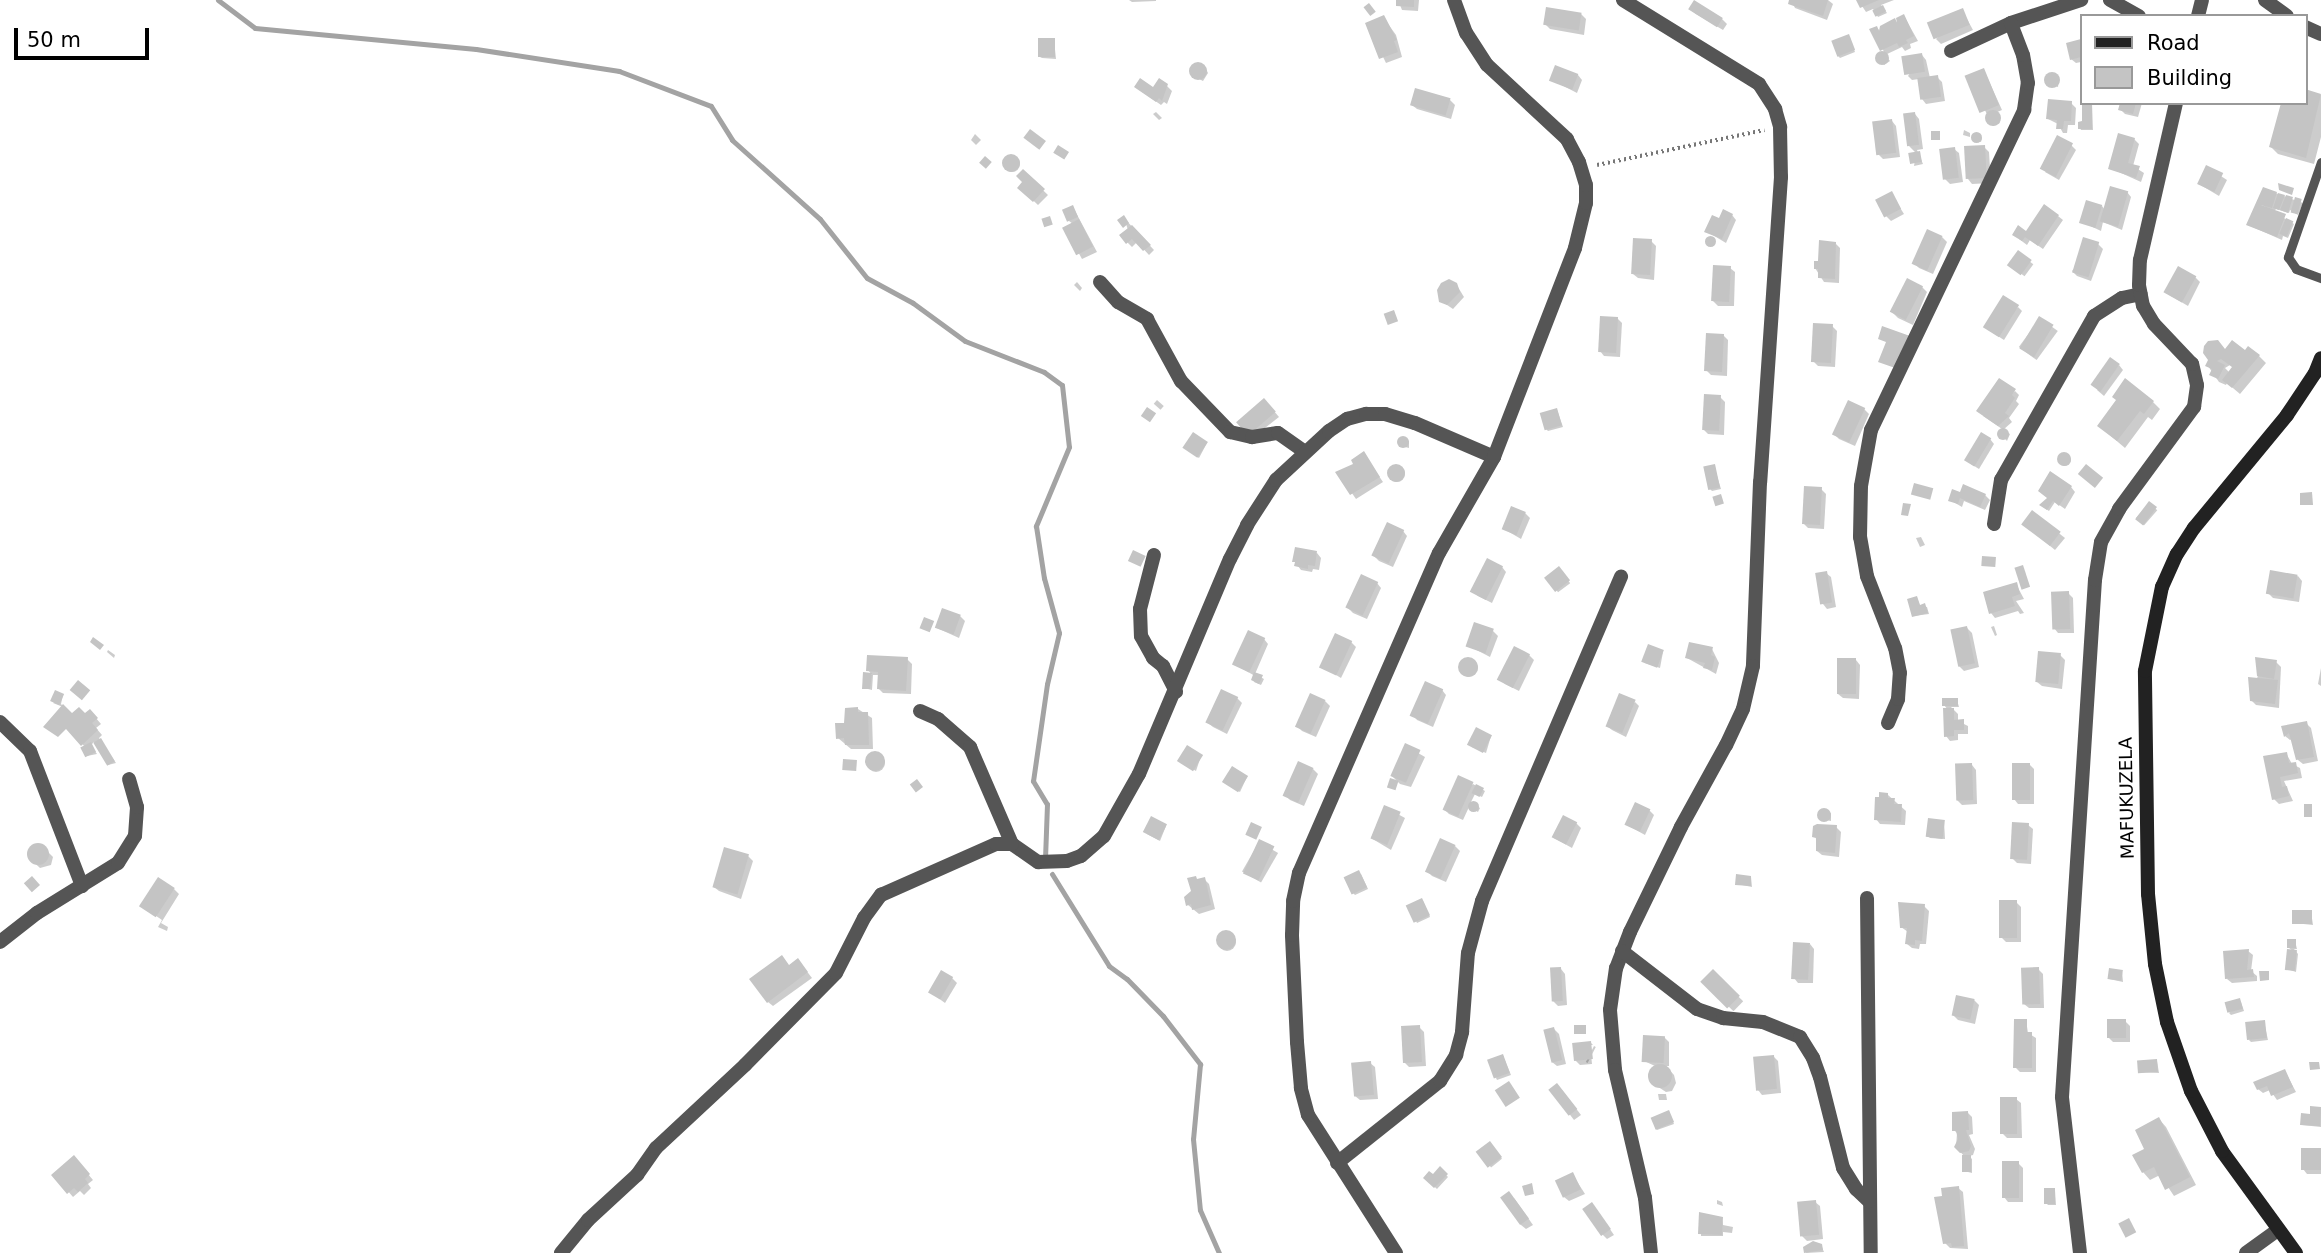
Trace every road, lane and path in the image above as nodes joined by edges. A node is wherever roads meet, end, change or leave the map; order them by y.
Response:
1 (1454, 0) edge
2 (1623, 0) edge
3 (2081, 0) edge
4 (2110, 0) edge
5 (2265, 0) edge
6 (2135, 14) edge
7 (2284, 14) edge
8 (2011, 23) junction
9 (1951, 51) dead end
10 (2176, 105) edge
11 (1780, 127) junction
12 (2321, 162) edge
13 (1581, 168) junction
14 (2321, 278) edge
15 (1100, 282) dead end
16 (2141, 294) junction
17 (2321, 359) edge
18 (1305, 452) junction
19 (1494, 457) junction
20 (1994, 524) dead end
21 (1154, 555) dead end
22 (1621, 577) dead end
23 (1175, 692) junction
24 (920, 711) dead end
25 (0, 722) edge
26 (1888, 723) dead end
27 (130, 779) dead end
28 (1013, 844) junction
29 (82, 886) junction
30 (1867, 898) dead end
31 (0, 942) edge
32 (1622, 951) junction
33 (1337, 1163) junction
34 (1869, 1201) junction
35 (2278, 1230) junction
36 (561, 1253) edge
37 (1396, 1253) edge
38 (1651, 1253) edge
39 (1871, 1253) edge
40 (2080, 1253) edge
41 (2246, 1253) edge
42 (2296, 1253) edge

1 - 13 street
2 - 11 street
3 - 8 street
4 - 6 street
5 - 7 street
8 - 9 street
8 - 26 street
10 - 16 street
11 - 13 path
11 - 32 street
12 - 14 lane
13 - 19 street
15 - 18 street
16 - 20 street
16 - 40 street
17 - 35 main road, MAFUKUZELA
18 - 19 street
18 - 23 street
19 - 33 street
21 - 23 street
22 - 33 street
23 - 28 street
24 - 28 street
25 - 29 street
27 - 29 street
28 - 36 street
29 - 31 street
30 - 34 street
32 - 34 street
32 - 38 street
33 - 37 street
34 - 39 street
35 - 41 street
35 - 42 main road, MAFUKUZELA

